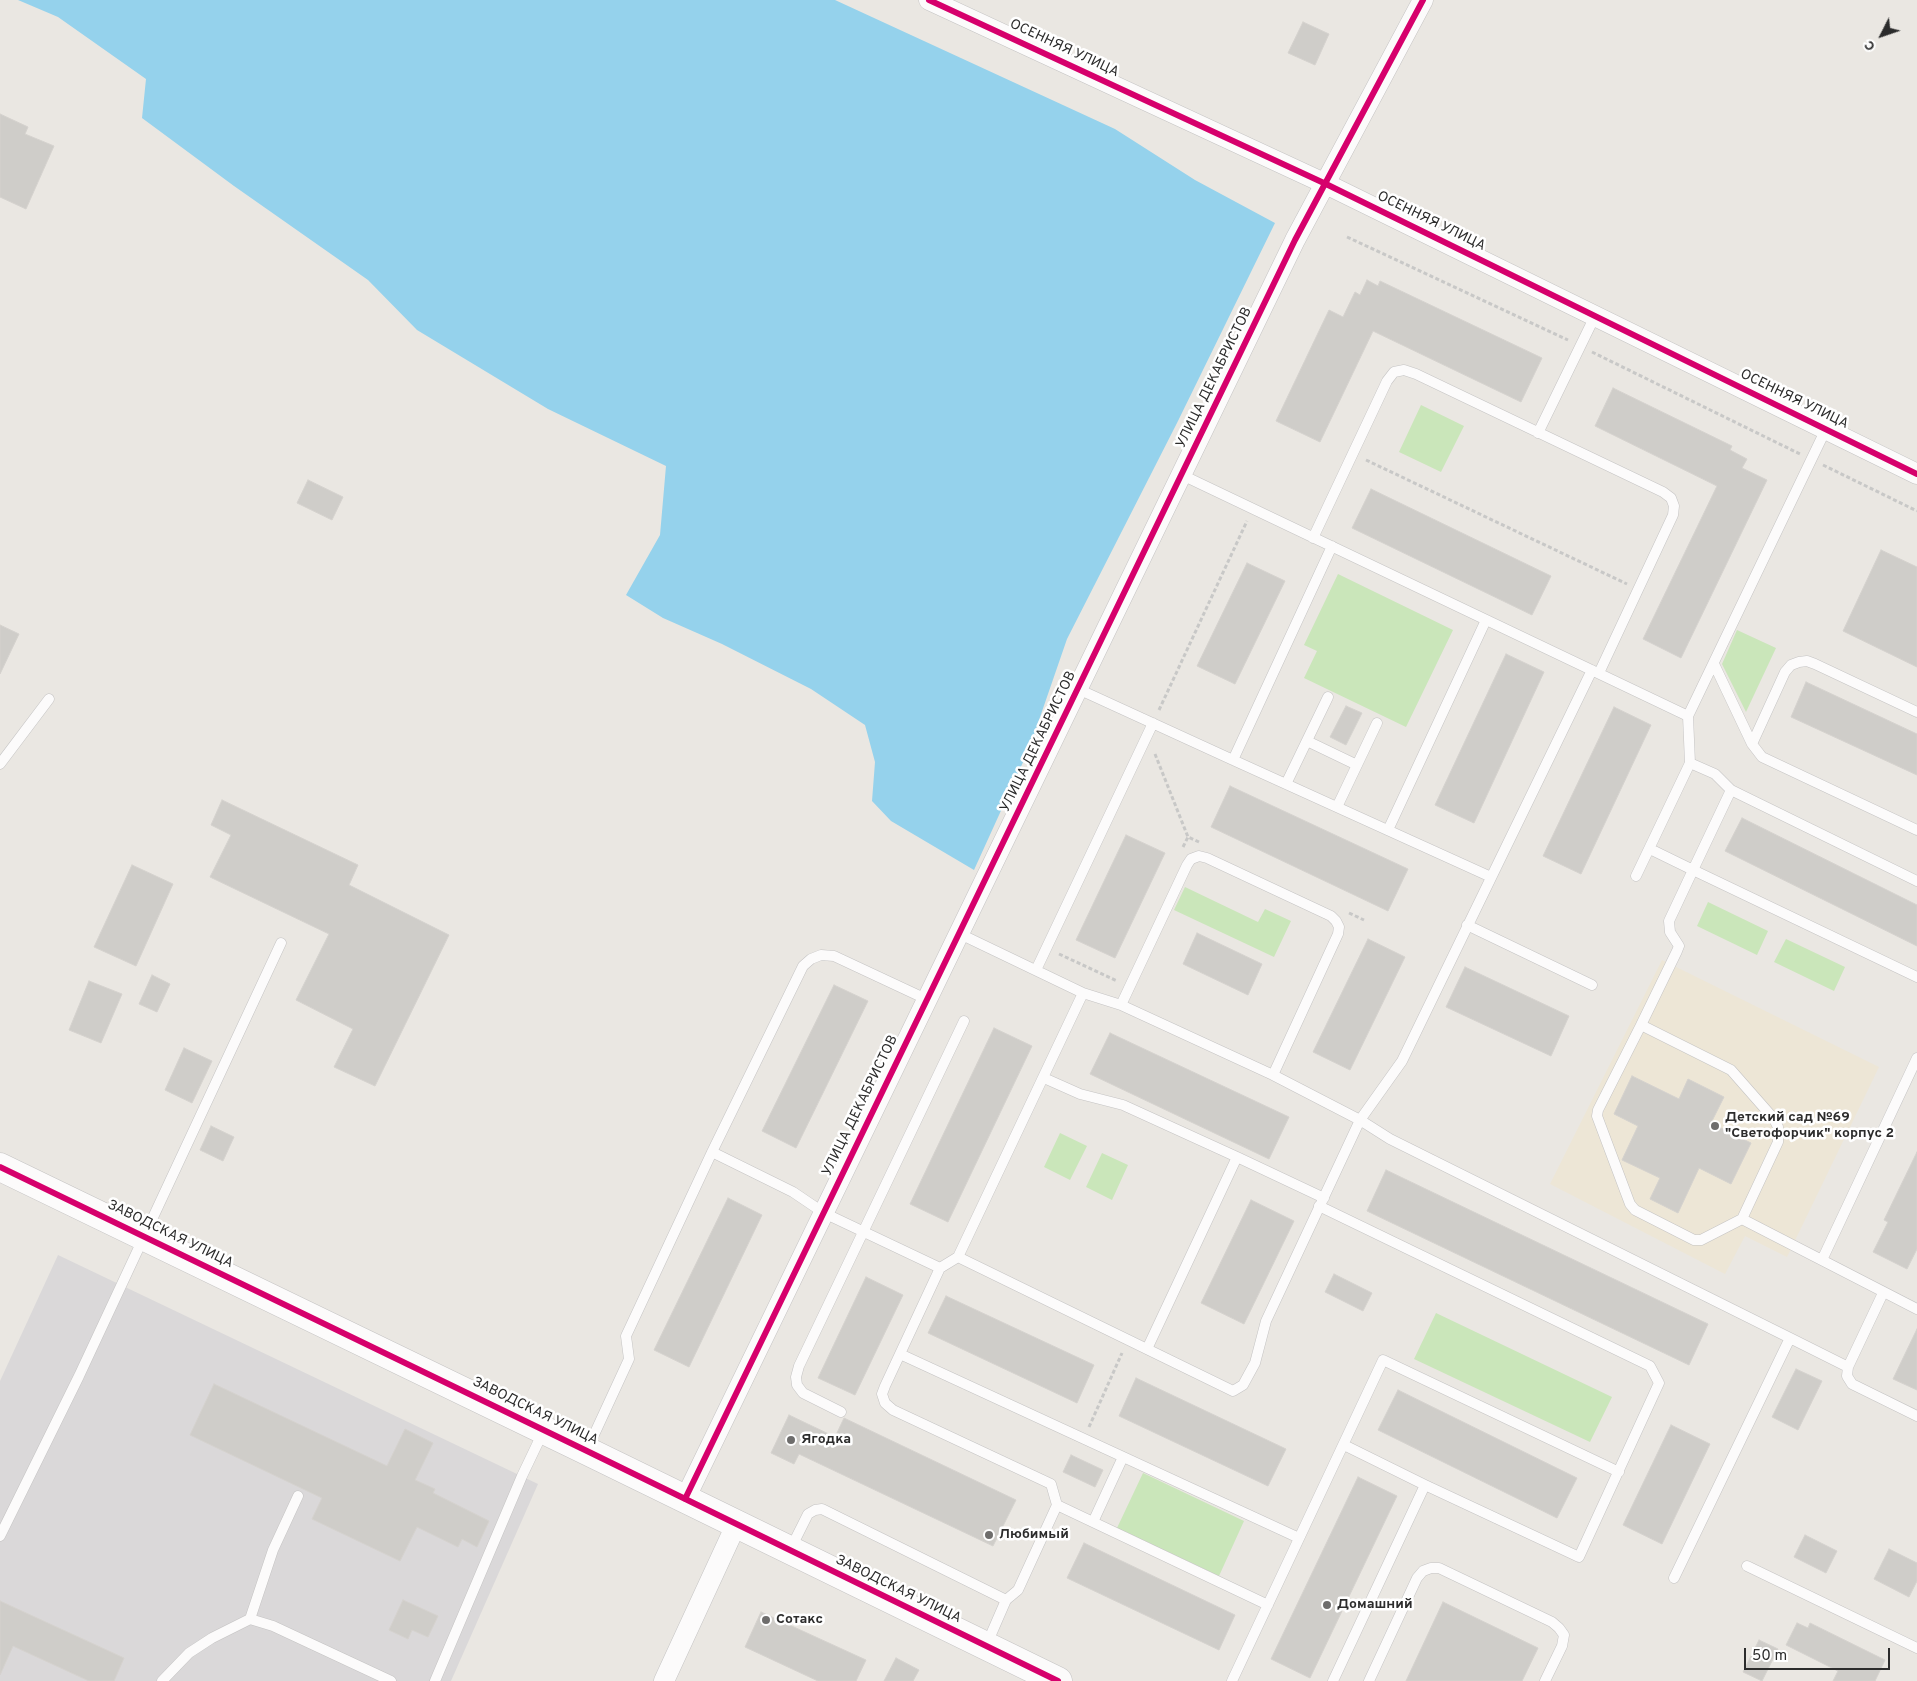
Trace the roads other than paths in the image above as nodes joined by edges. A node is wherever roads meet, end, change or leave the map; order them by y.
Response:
1 (929, 0) edge
2 (1424, 0) edge
3 (1326, 184) junction
4 (1595, 316) junction
5 (1826, 429) junction
6 (1538, 433) junction
7 (1917, 474) edge
8 (1182, 475) junction
9 (1313, 538) junction
10 (1332, 546) junction
11 (1486, 620) junction
12 (1714, 664) junction
13 (1595, 672) junction
14 (1078, 689) junction
15 (1328, 697) dead end
16 (49, 699) dead end
17 (1917, 712) edge
18 (1688, 716) junction
19 (1153, 723) junction
20 (1377, 723) dead end
21 (1307, 741) junction
22 (1752, 744) junction
23 (1233, 760) junction
24 (1690, 763) junction
25 (0, 764) edge
26 (1357, 764) junction
27 (1286, 784) junction
28 (1731, 790) junction
29 (1337, 807) junction
30 (1388, 830) junction
31 (1917, 830) edge
32 (1650, 849) junction
33 (1693, 870) junction
34 (1636, 876) dead end
35 (1490, 877) junction
36 (1917, 881) edge
37 (1467, 925) junction
38 (960, 934) junction
39 (281, 943) dead end
40 (1036, 970) junction
41 (1917, 977) edge
42 (1592, 985) dead end
43 (1083, 993) junction
44 (926, 999) junction
45 (1121, 1005) junction
46 (964, 1021) dead end
47 (1641, 1026) junction
48 (1917, 1058) edge
49 (1273, 1075) junction
50 (1044, 1078) junction
51 (1360, 1120) junction
52 (712, 1152) junction
53 (1236, 1157) junction
54 (0, 1167) edge
55 (1322, 1202) junction
56 (824, 1213) junction
57 (1742, 1219) junction
58 (863, 1232) junction
59 (144, 1236) junction
60 (958, 1257) junction
61 (1822, 1260) junction
62 (940, 1268) junction
63 (1883, 1293) junction
64 (1916, 1308) edge
65 (1790, 1338) junction
66 (1148, 1349) junction
67 (900, 1354) junction
68 (1848, 1367) junction
69 (841, 1412) dead end
70 (1917, 1416) edge
71 (544, 1430) junction
72 (1344, 1445) junction
73 (587, 1451) junction
74 (1123, 1457) junction
75 (1619, 1472) junction
76 (1426, 1485) junction
77 (298, 1496) dead end
78 (685, 1500) junction
79 (1057, 1505) junction
80 (1093, 1522) junction
81 (736, 1525) junction
82 (0, 1536) edge
83 (1299, 1538) junction
84 (790, 1551) junction
85 (1747, 1566) dead end
86 (1674, 1578) dead end
87 (1006, 1600) junction
88 (1268, 1605) junction
89 (250, 1619) junction
90 (986, 1646) junction
91 (1917, 1648) edge
92 (1235, 1680) edge
93 (162, 1681) edge
94 (391, 1681) edge
95 (435, 1681) edge
96 (664, 1681) edge
97 (1058, 1681) edge
98 (1333, 1681) edge
99 (1368, 1681) edge
100 (1545, 1681) edge

1 - 3 street, ОСЕННЯЯ УЛИЦА
2 - 3 street, УЛИЦА ДЕКАБРИСТОВ
3 - 4 street, ОСЕННЯЯ УЛИЦА
3 - 8 street, УЛИЦА ДЕКАБРИСТОВ
4 - 5 street, ОСЕННЯЯ УЛИЦА
4 - 6 lane
5 - 7 street, ОСЕННЯЯ УЛИЦА
5 - 12 lane
6 - 9 lane
6 - 13 lane
8 - 9 lane
8 - 14 street, УЛИЦА ДЕКАБРИСТОВ
9 - 10 lane
10 - 11 lane
10 - 23 lane
11 - 13 lane
11 - 30 lane
12 - 18 lane
12 - 22 lane
13 - 18 lane
13 - 35 lane
14 - 19 lane
14 - 38 street, УЛИЦА ДЕКАБРИСТОВ
15 - 21 lane
16 - 25 lane
17 - 22 lane
18 - 24 lane
19 - 23 lane
19 - 40 lane
20 - 26 lane
21 - 26 lane
21 - 27 lane
22 - 31 lane
23 - 27 lane
24 - 28 lane
24 - 32 lane
26 - 29 lane
27 - 29 lane
28 - 33 lane
28 - 36 lane
29 - 30 lane
30 - 35 lane
32 - 33 lane
32 - 34 lane
33 - 41 lane
33 - 47 lane
35 - 37 lane
37 - 42 lane
37 - 51 lane
38 - 40 lane
38 - 44 street, УЛИЦА ДЕКАБРИСТОВ
39 - 59 lane
40 - 43 lane
43 - 45 lane
43 - 50 lane
44 - 52 lane
44 - 56 street, УЛИЦА ДЕКАБРИСТОВ
45 - 49 lane
45 - 49 lane
46 - 58 lane
47 - 57 lane
47 - 57 lane
48 - 61 lane
49 - 51 lane
50 - 53 lane
50 - 60 lane
51 - 55 lane
51 - 65 lane
52 - 56 lane
52 - 73 lane
53 - 55 lane
53 - 66 lane
54 - 59 street, ЗАВОДСКАЯ УЛИЦА
55 - 66 lane
55 - 75 lane
56 - 58 lane
56 - 78 street, УЛИЦА ДЕКАБРИСТОВ
57 - 61 lane
58 - 62 lane
58 - 69 lane
59 - 71 street, ЗАВОДСКАЯ УЛИЦА
59 - 82 lane
60 - 62 lane
60 - 66 lane
61 - 63 lane
62 - 67 lane
63 - 64 lane
63 - 68 lane
65 - 68 lane
65 - 86 lane
67 - 74 lane
67 - 79 lane
68 - 70 lane
71 - 73 street, ЗАВОДСКАЯ УЛИЦА
71 - 95 lane
72 - 75 lane
72 - 76 lane
72 - 83 lane
73 - 78 street, ЗАВОДСКАЯ УЛИЦА
74 - 80 lane
74 - 83 lane
75 - 76 lane
76 - 98 lane
77 - 89 lane
78 - 81 street, ЗАВОДСКАЯ УЛИЦА
79 - 80 lane
79 - 87 lane
80 - 88 lane
81 - 84 street, ЗАВОДСКАЯ УЛИЦА
81 - 96 street
83 - 88 lane
84 - 87 lane
84 - 90 street, ЗАВОДСКАЯ УЛИЦА
85 - 91 lane
87 - 90 lane
88 - 92 lane
89 - 93 lane
89 - 94 lane
90 - 97 street, ЗАВОДСКАЯ УЛИЦА
99 - 100 lane

